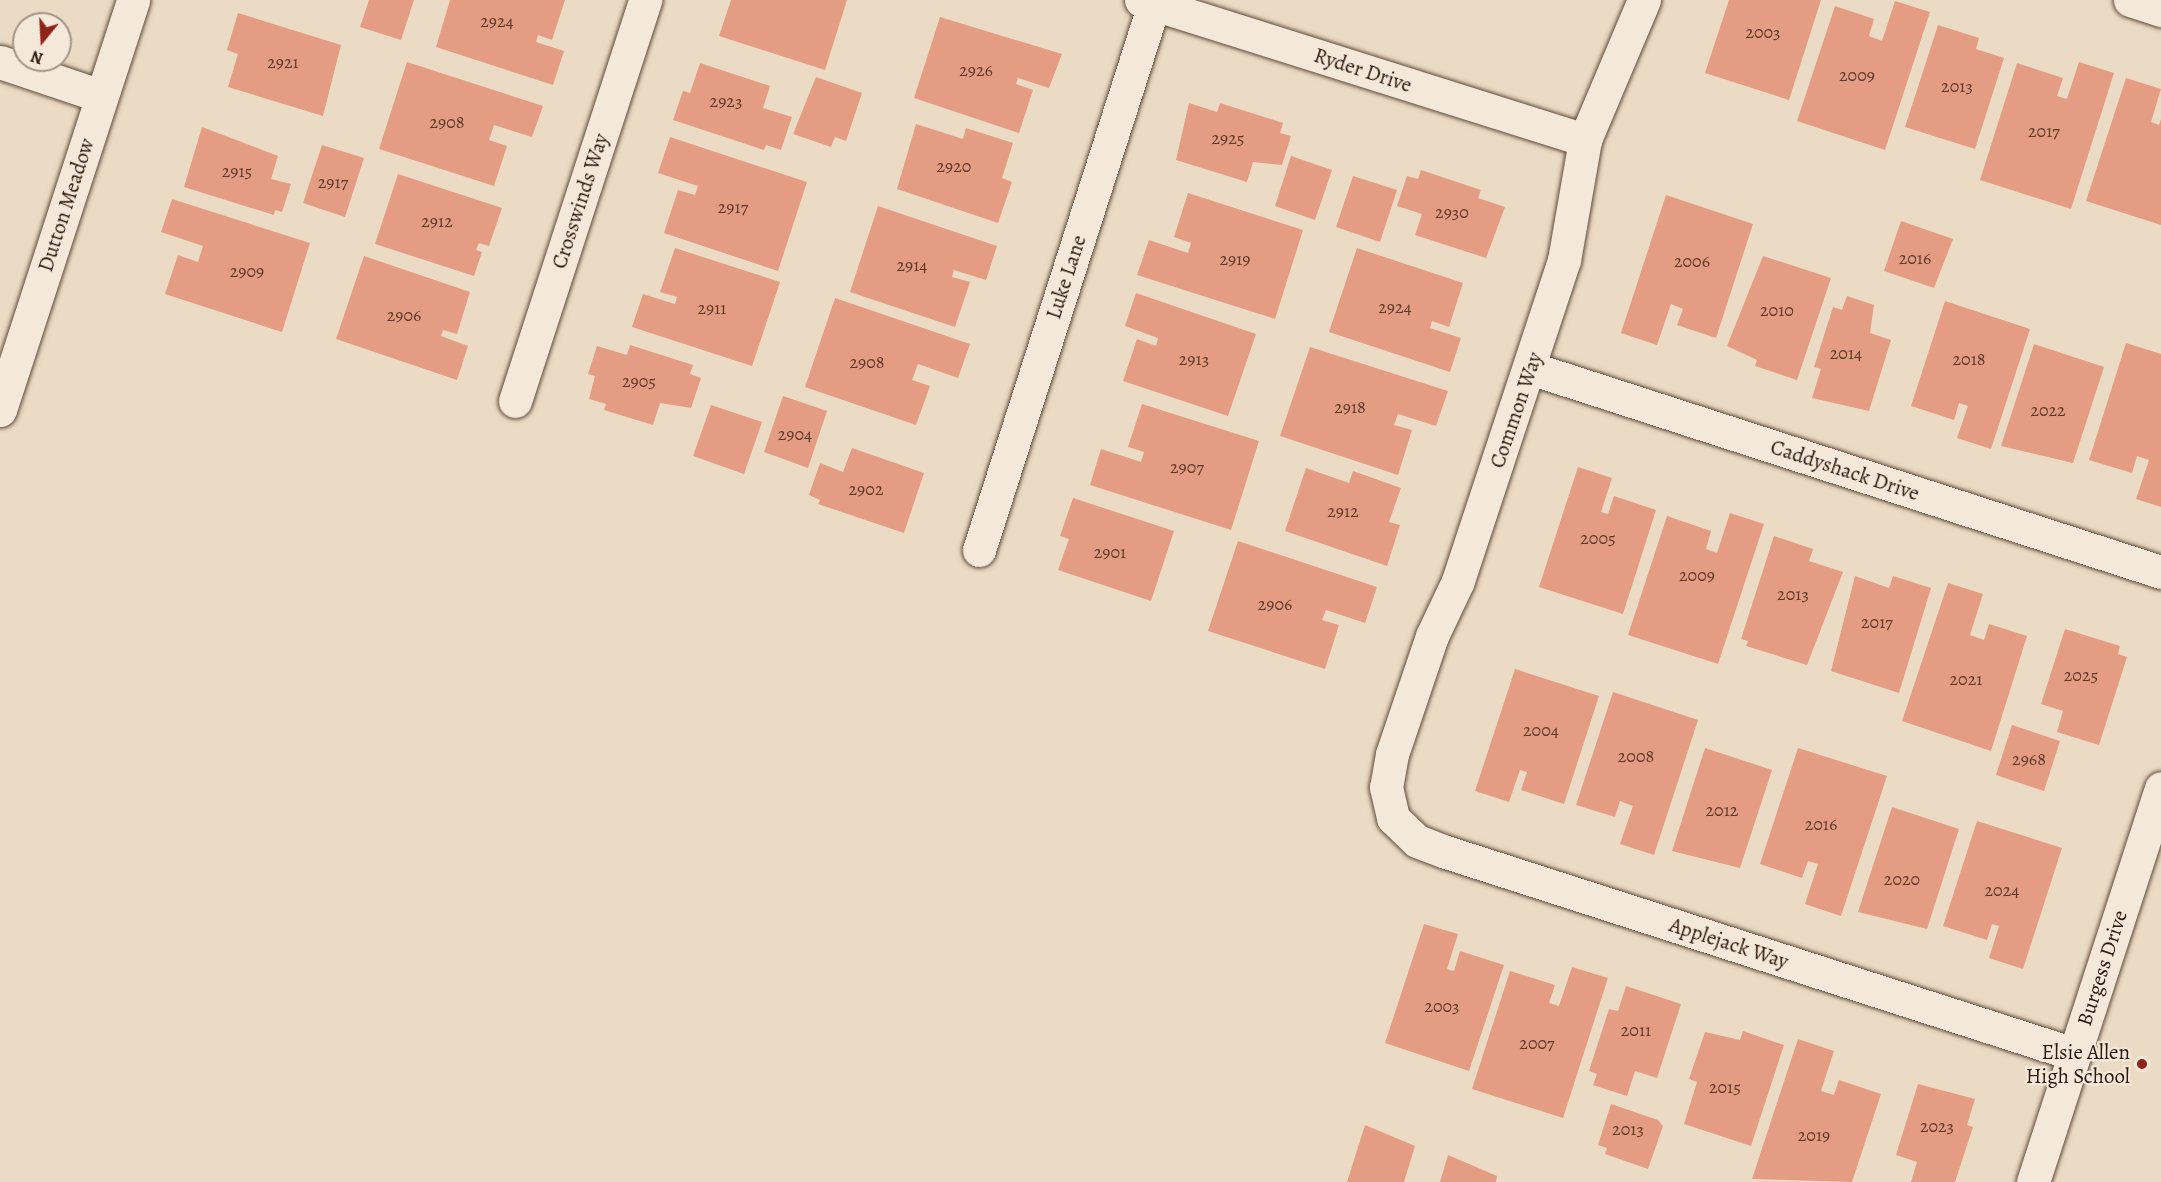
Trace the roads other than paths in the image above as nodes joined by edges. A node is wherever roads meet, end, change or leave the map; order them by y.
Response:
1 (132, 0) edge
2 (645, 0) edge
3 (1644, 0) edge
4 (2130, 0) edge
5 (1148, 2) edge
6 (2161, 10) edge
7 (0, 62) edge
8 (101, 96) junction
9 (1585, 140) junction
10 (1530, 368) junction
11 (515, 401) dead end
12 (0, 410) edge
13 (979, 550) dead end
14 (2161, 572) edge
15 (2161, 788) edge
16 (1393, 818) joint
17 (2073, 1054) junction
18 (2033, 1182) edge

1 - 8 street, Dutton Meadow
2 - 11 street, Crosswinds Way
3 - 9 street, Common Way
4 - 6 street
5 - 9 street, Ryder Drive
5 - 13 street, Luke Lane
7 - 8 street
8 - 12 street, Dutton Meadow
9 - 10 street, Common Way
10 - 14 street, Caddyshack Drive
10 - 16 street, Common Way
15 - 17 street, Burgess Drive
16 - 17 street, Applejack Way
17 - 18 street, Burgess Drive

